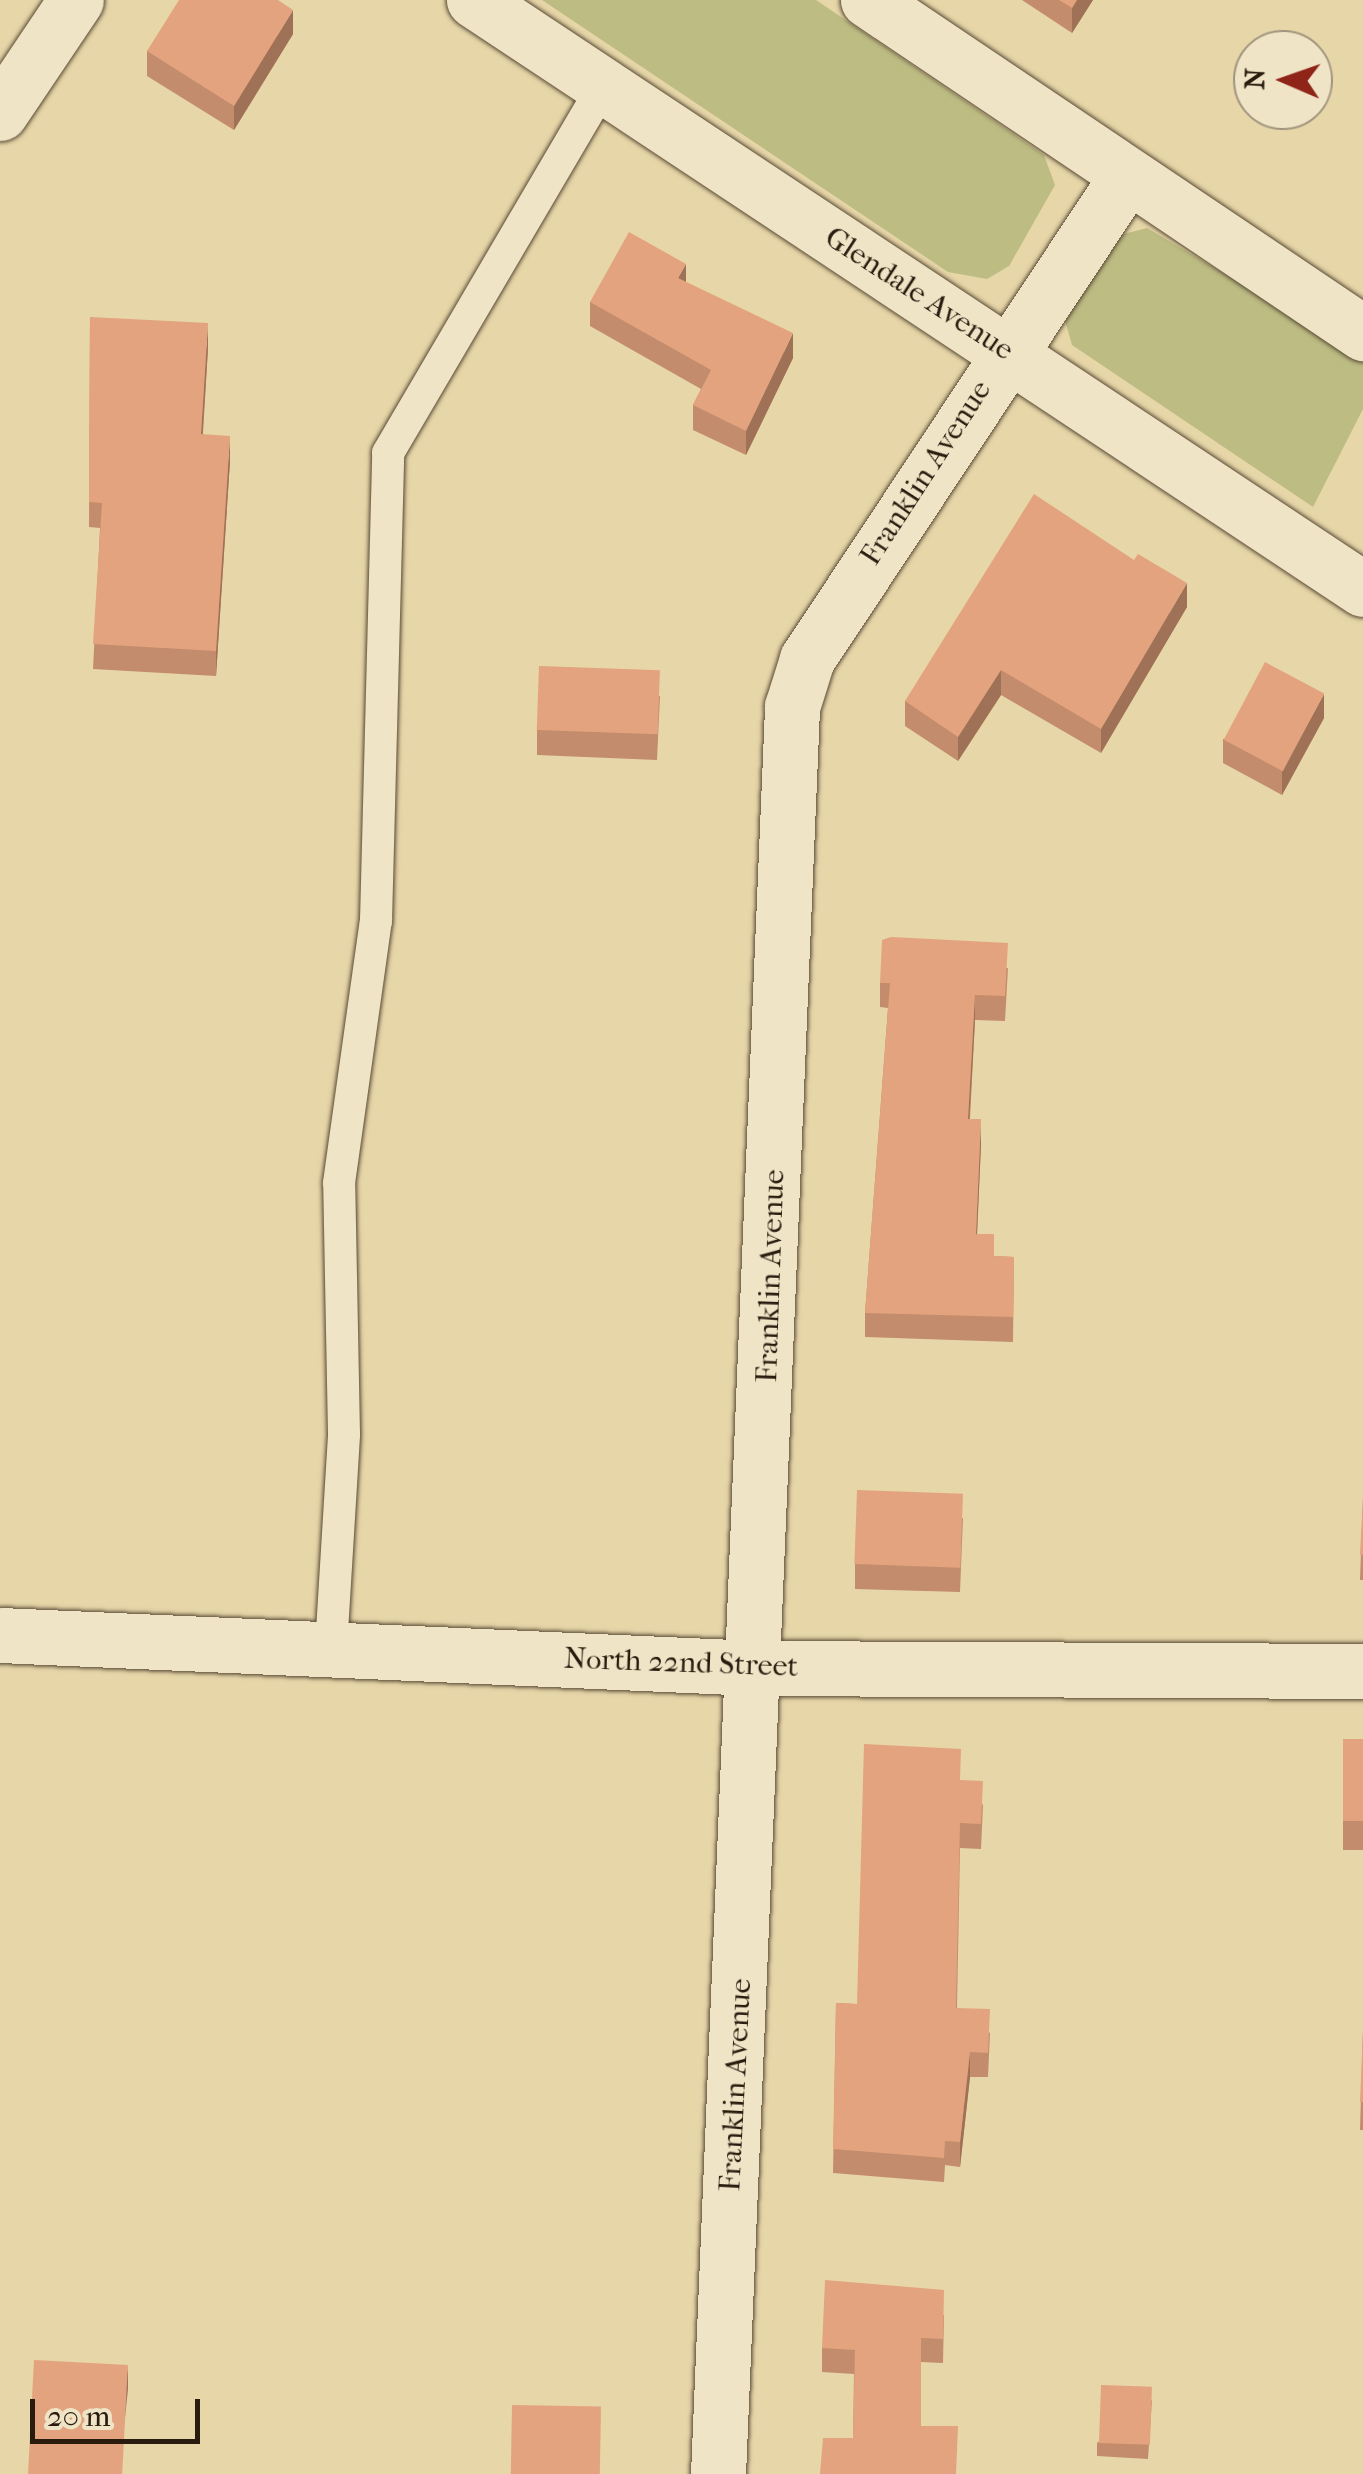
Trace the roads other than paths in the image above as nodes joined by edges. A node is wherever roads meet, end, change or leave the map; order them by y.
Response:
1 (76, 0) edge
2 (474, 0) edge
3 (868, 0) edge
4 (602, 88) junction
5 (0, 114) edge
6 (1127, 176) junction
7 (1363, 334) edge
8 (1005, 350) junction
9 (1363, 589) edge
10 (0, 1636) edge
11 (331, 1648) junction
12 (756, 1668) junction
13 (1363, 1672) edge
14 (718, 2474) edge

1 - 5 street
2 - 4 street, Glendale Avenue
3 - 6 street
4 - 8 street, Glendale Avenue
4 - 11 lane
6 - 7 street
6 - 8 street, Franklin Avenue
8 - 9 street, Glendale Avenue
8 - 12 street, Franklin Avenue
10 - 11 street, North 22nd Street
11 - 12 street, North 22nd Street
12 - 13 street, North 22nd Street
12 - 14 street, Franklin Avenue

